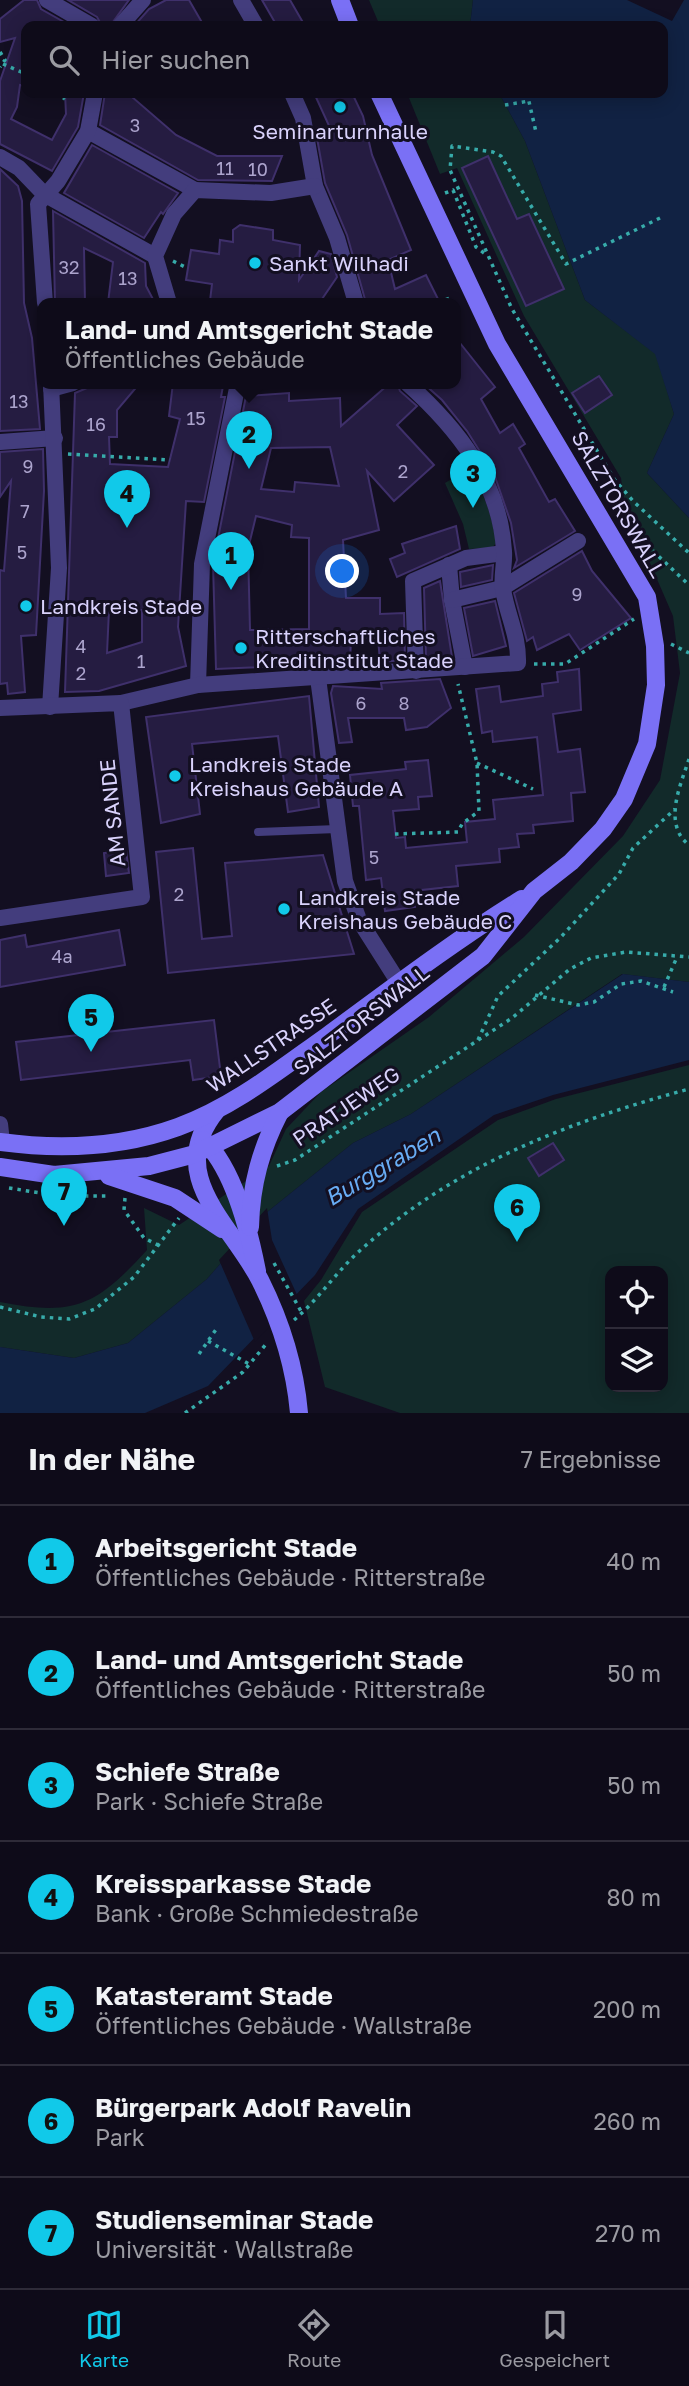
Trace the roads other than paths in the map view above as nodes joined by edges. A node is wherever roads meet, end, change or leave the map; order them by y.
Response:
1 (47, 0) edge
2 (143, 0) edge
3 (241, 0) edge
4 (340, 0) edge
5 (83, 21) edge
6 (124, 21) edge
7 (253, 21) edge
8 (348, 21) edge
9 (94, 98) edge
10 (294, 98) edge
11 (381, 98) edge
12 (88, 131) junction
13 (0, 158) edge
14 (315, 186) junction
15 (195, 190) junction
16 (44, 194) junction
17 (155, 257) junction
18 (45, 298) edge
19 (167, 298) edge
20 (355, 298) edge
21 (51, 389) edge
22 (237, 389) edge
23 (413, 389) edge
24 (0, 442) edge
25 (55, 446) junction
26 (578, 541) dead end
27 (504, 552) junction
28 (449, 565) junction
29 (502, 588) junction
30 (452, 600) junction
31 (460, 668) junction
32 (416, 671) junction
33 (318, 678) junction
34 (198, 685) junction
35 (121, 702) junction
36 (50, 707) junction
37 (0, 708) edge
38 (337, 829) junction
39 (258, 832) dead end
40 (534, 891) junction
41 (0, 918) edge
42 (399, 983) junction
43 (416, 1007) junction
44 (216, 1111) junction
45 (280, 1112) junction
46 (176, 1128) junction
47 (1, 1136) edge
48 (201, 1146) junction
49 (0, 1167) edge
50 (99, 1173) junction
51 (226, 1231) junction
52 (250, 1237) junction
53 (259, 1278) junction
54 (299, 1413) edge

1 - 5 street
2 - 6 street
3 - 7 street
4 - 8 main road
9 - 12 street
10 - 14 street
11 - 40 main road, SALZTORSWALL
12 - 15 street
12 - 16 street
13 - 16 street
14 - 15 street
14 - 20 street
15 - 17 street
16 - 17 street
16 - 18 street
17 - 19 street
21 - 25 street
22 - 34 street
23 - 27 street
24 - 25 street
25 - 36 street
26 - 29 street
27 - 28 street
27 - 29 street
28 - 30 street
28 - 32 street
29 - 30 street
29 - 31 street
30 - 31 street
31 - 32 street
32 - 33 street
33 - 34 street
33 - 38 street
34 - 35 street
35 - 36 street
35 - 41 street, AM SANDE
36 - 37 street
38 - 39 lane
38 - 42 street
40 - 42 main road, WALLSTRASSE
40 - 43 main road, SALZTORSWALL
42 - 43 main road
42 - 44 main road, WALLSTRASSE
43 - 45 main road, SALZTORSWALL
44 - 46 main road, WALLSTRASSE
44 - 48 main road
45 - 48 main road
45 - 52 main road
46 - 47 main road, WALLSTRASSE
46 - 48 main road
48 - 50 main road
48 - 51 main road
48 - 52 main road
49 - 50 main road
50 - 51 main road
51 - 53 main road
52 - 53 main road
53 - 54 main road

